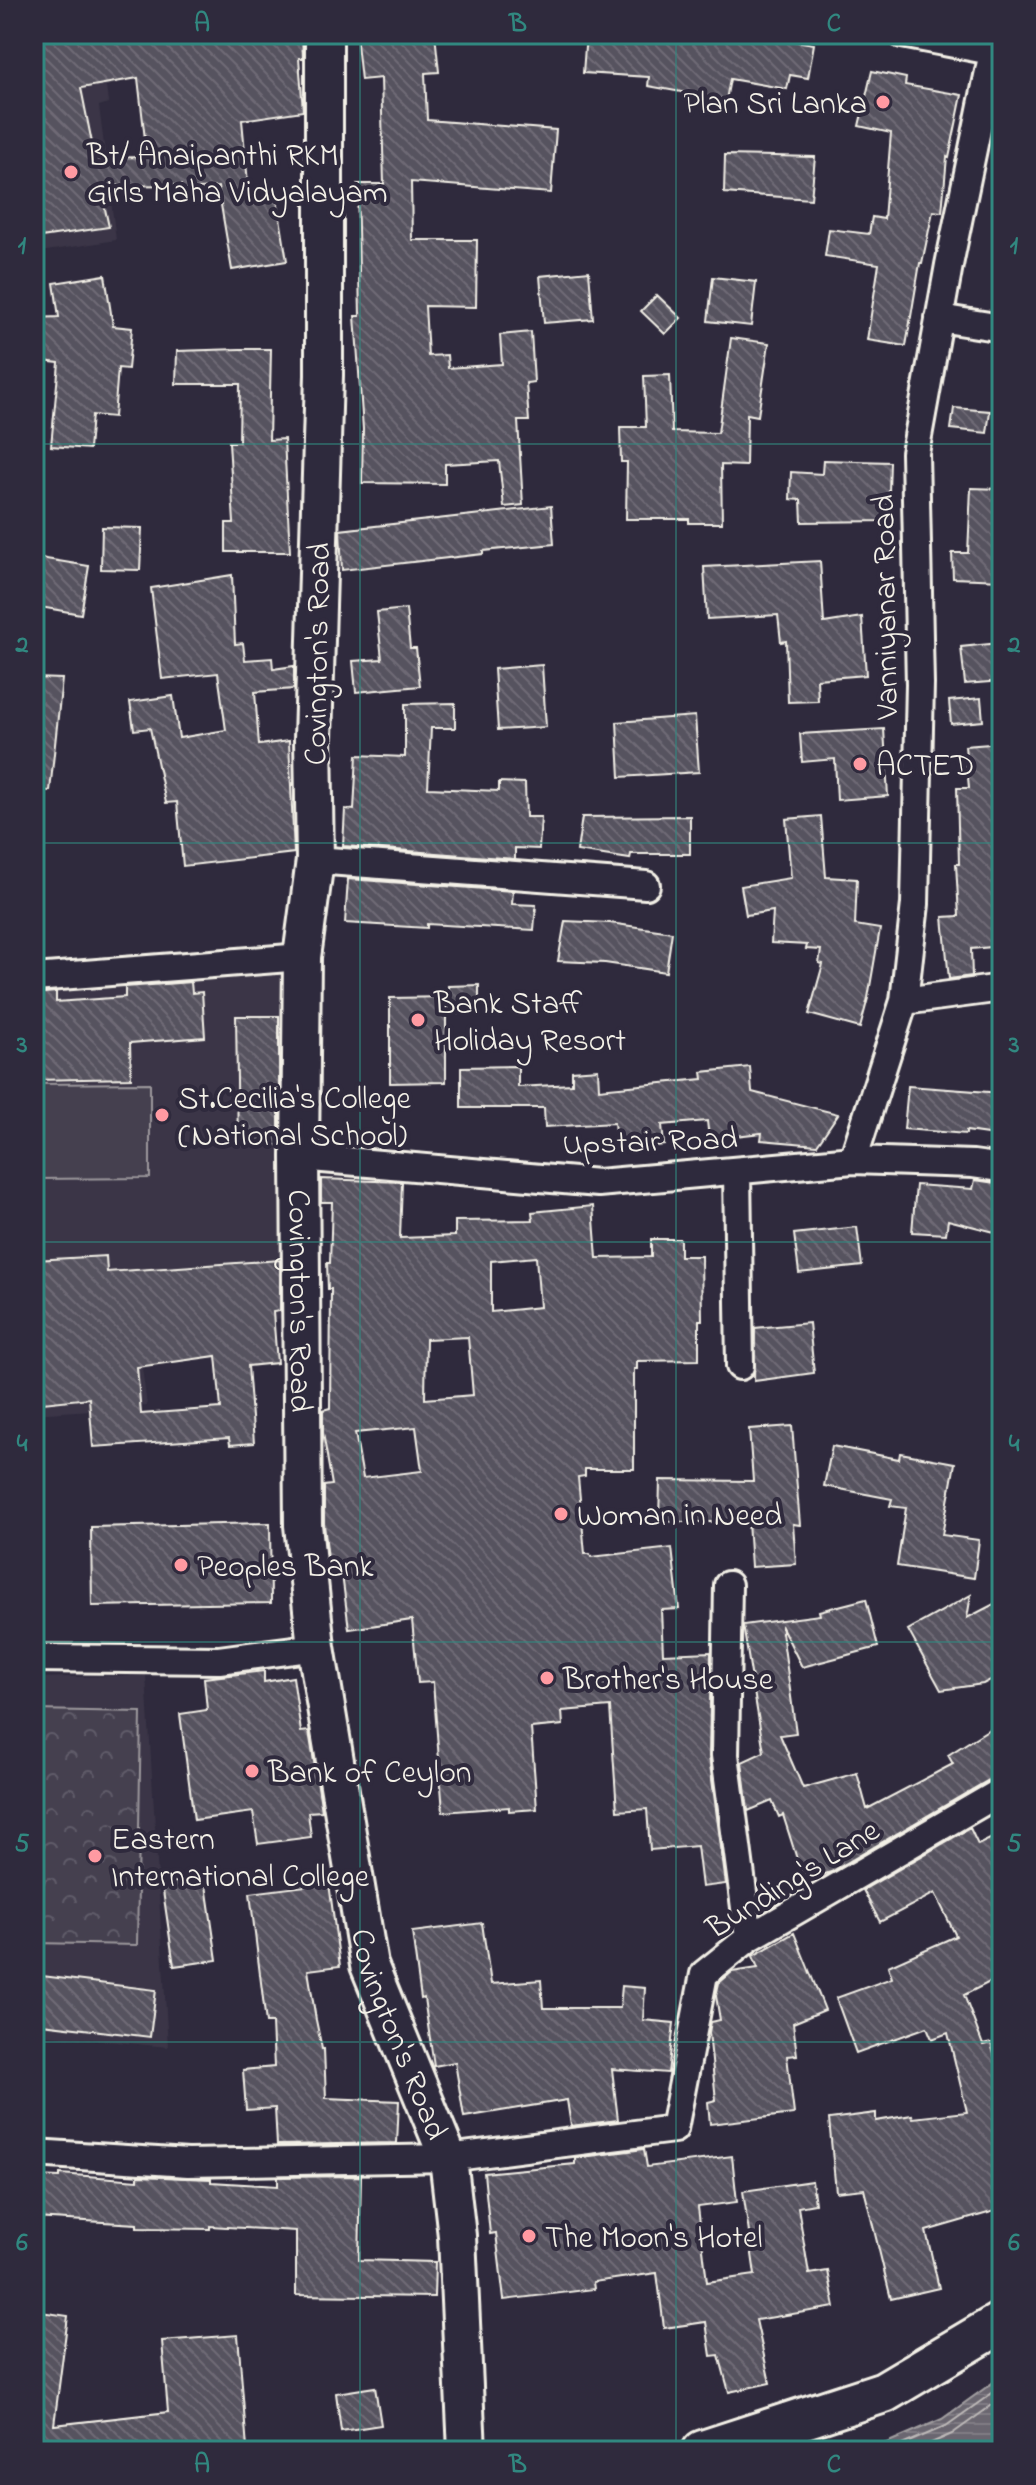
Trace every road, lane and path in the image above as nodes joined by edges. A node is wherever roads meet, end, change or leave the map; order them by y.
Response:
1 (324, 34) edge
2 (902, 34) edge
3 (998, 53) edge
4 (939, 318) junction
5 (1002, 328) edge
6 (315, 860) junction
7 (646, 885) dead end
8 (302, 957) junction
9 (34, 978) edge
10 (1002, 988) edge
11 (904, 1001) junction
12 (300, 1157) junction
13 (853, 1160) junction
14 (1002, 1168) edge
15 (737, 1172) junction
16 (740, 1366) dead end
17 (728, 1585) dead end
18 (316, 1647) junction
19 (34, 1658) edge
20 (1002, 1791) edge
21 (749, 1938) junction
22 (34, 2153) edge
23 (448, 2158) junction
24 (1002, 2322) edge
25 (467, 2451) edge
26 (703, 2451) edge

1 - 6 main road, Covington's Road
2 - 3 street
3 - 4 street, Vanniyanar Road
4 - 5 street
4 - 11 street, Vanniyanar Road
6 - 7 street
6 - 8 main road, Covington's Road
8 - 9 street
8 - 12 main road, Covington's Road
10 - 11 street
11 - 13 street, Vanniyanar Road
12 - 15 street, Upstair Road
12 - 18 main road, Covington's Road
13 - 14 street, Upstair Road
13 - 15 street, Upstair Road
15 - 16 street
17 - 21 street
18 - 19 street
18 - 23 main road, Covington's Road
20 - 21 street, Bunding's Lane
21 - 23 street, Bunding's Lane
22 - 23 street
23 - 25 main road, Covington's Road
24 - 26 main road

